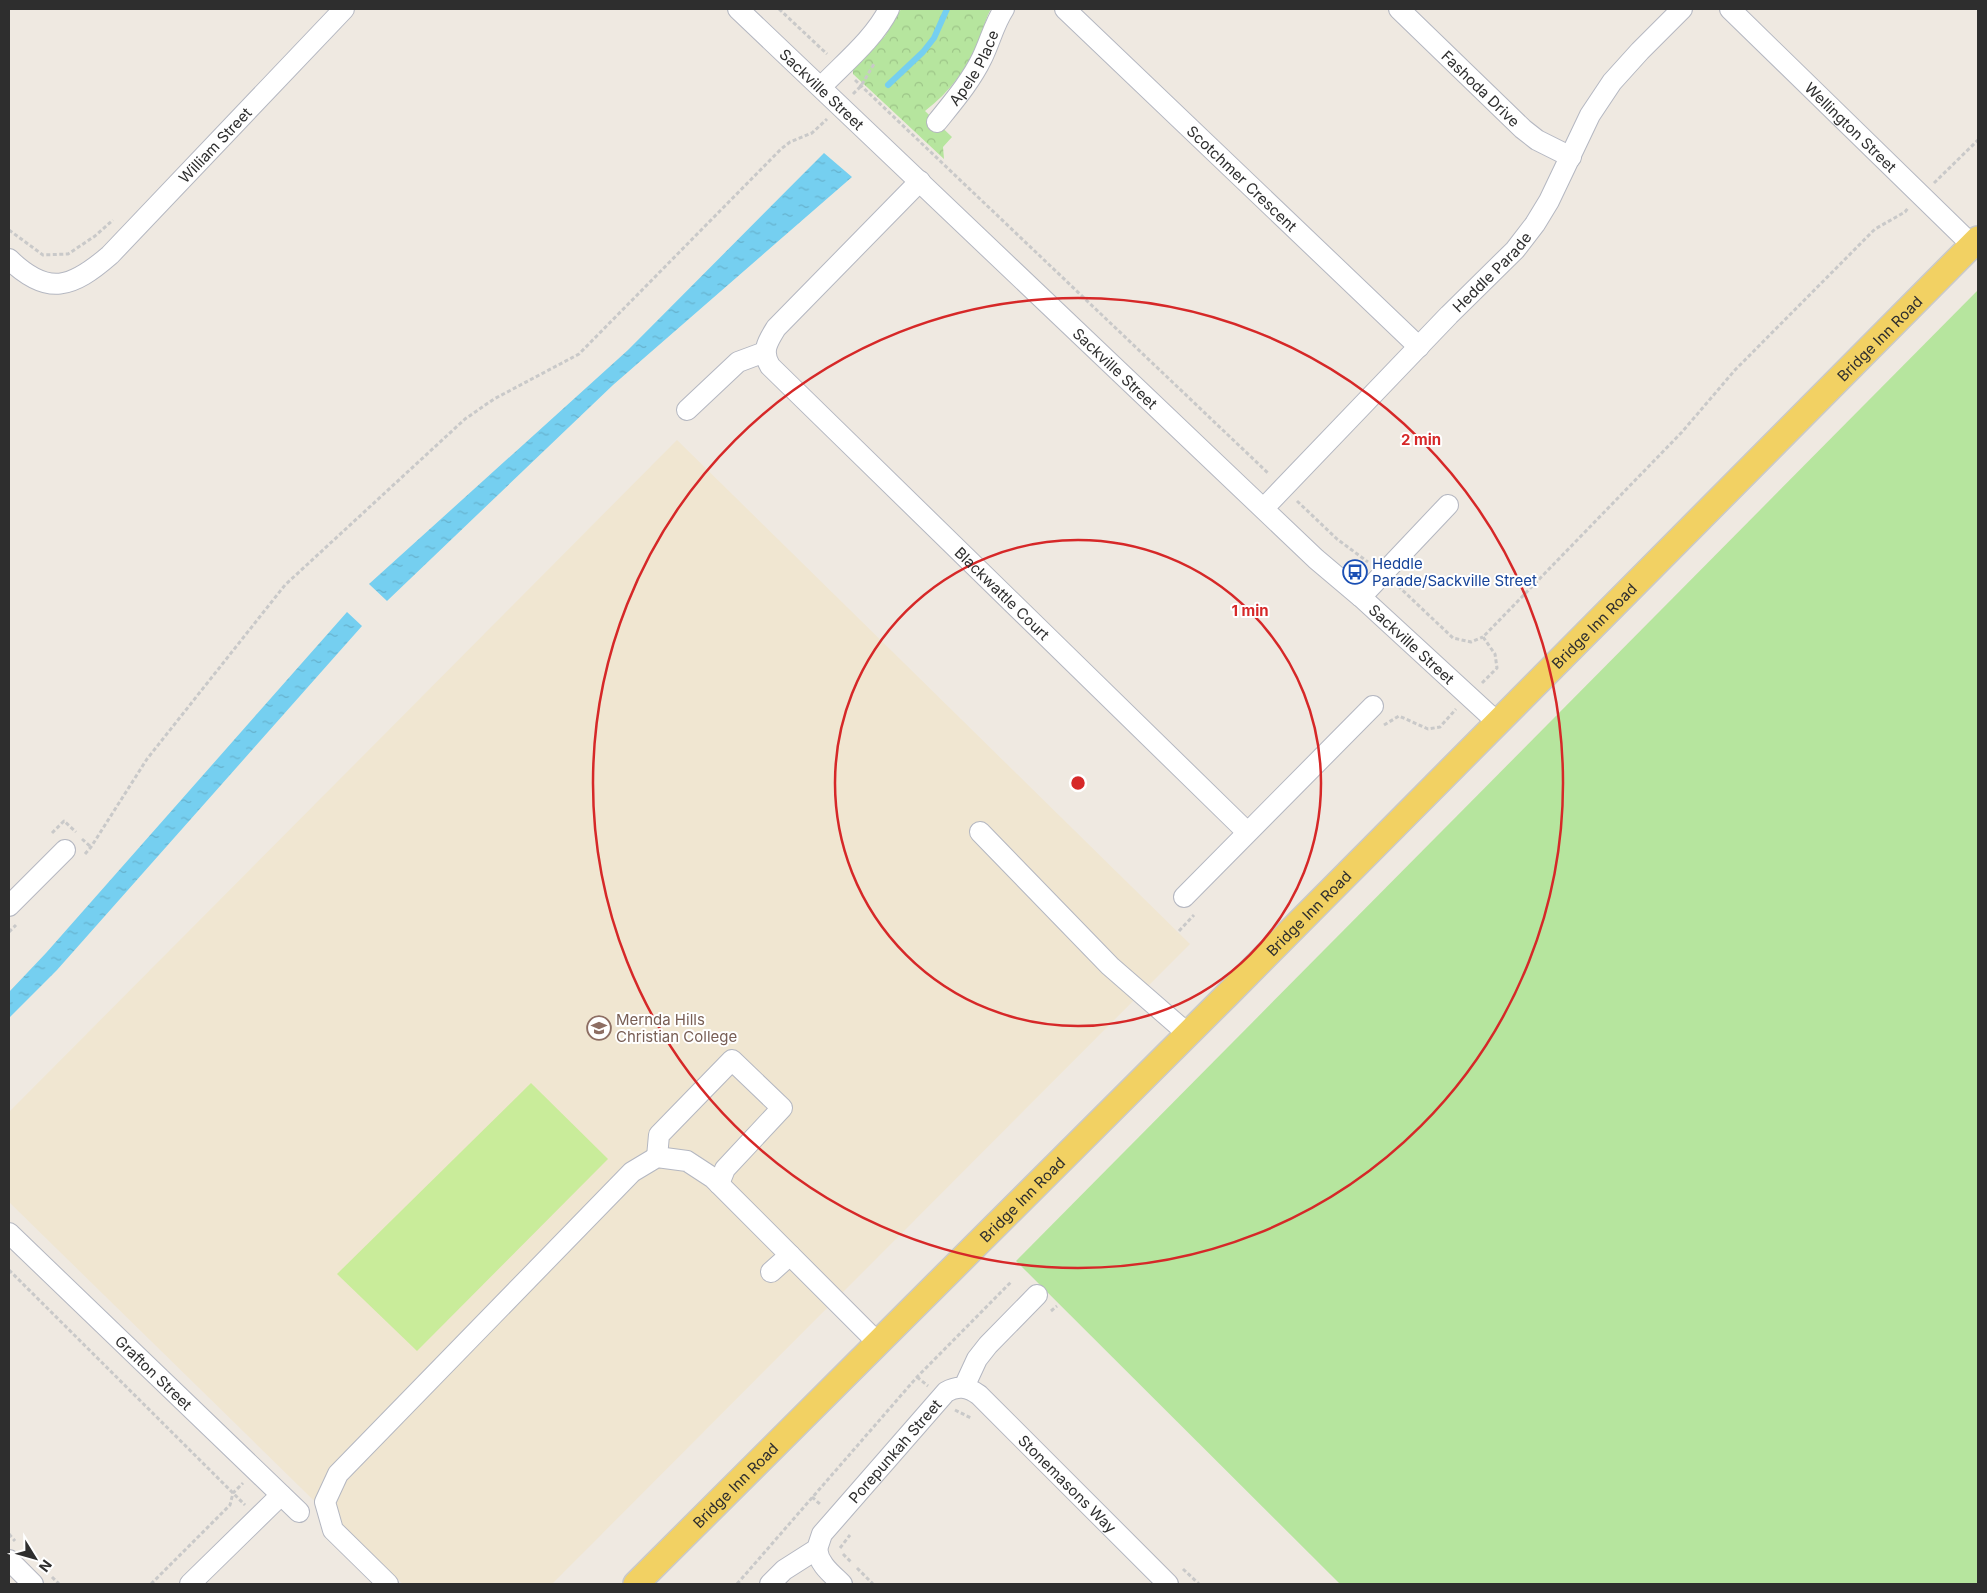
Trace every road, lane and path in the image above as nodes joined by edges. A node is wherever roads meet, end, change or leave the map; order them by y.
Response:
1 (344, 9) edge
2 (738, 9) edge
3 (779, 9) edge
4 (889, 9) edge
5 (1004, 9) edge
6 (1065, 9) edge
7 (1400, 9) edge
8 (1682, 9) edge
9 (1730, 9) edge
10 (876, 61) dead end
11 (840, 66) junction
12 (861, 86) junction
13 (821, 87) junction
14 (841, 106) junction
15 (937, 122) dead end
16 (1978, 140) edge
17 (1571, 157) junction
18 (920, 181) junction
19 (1921, 194) junction
20 (117, 216) dead end
21 (9, 230) edge
22 (1975, 242) edge
23 (9, 259) edge
24 (1419, 347) junction
25 (764, 352) junction
26 (687, 410) dead end
27 (1284, 488) junction
28 (1448, 505) dead end
29 (1264, 508) junction
30 (1383, 573) junction
31 (1361, 597) junction
32 (1483, 638) junction
33 (1468, 696) junction
34 (1373, 706) dead end
35 (1498, 723) junction
36 (1380, 727) dead end
37 (980, 832) dead end
38 (1247, 832) junction
39 (72, 855) joint
40 (1184, 897) dead end
41 (1199, 910) dead end
42 (15, 913) edge
43 (1179, 931) dead end
44 (9, 932) edge
45 (1188, 1034) junction
46 (657, 1157) junction
47 (719, 1184) junction
48 (9, 1233) edge
49 (790, 1255) junction
50 (9, 1270) edge
51 (771, 1272) dead end
52 (1012, 1281) dead end
53 (1037, 1295) dead end
54 (878, 1343) junction
55 (916, 1377) junction
56 (964, 1387) junction
57 (942, 1397) junction
58 (975, 1422) dead end
59 (255, 1470) junction
60 (233, 1494) junction
61 (281, 1495) junction
62 (298, 1512) dead end
63 (258, 1517) junction
64 (817, 1549) junction
65 (9, 1560) edge
66 (33, 1584) edge
67 (151, 1584) edge
68 (190, 1584) edge
69 (388, 1584) edge
70 (636, 1584) edge
71 (737, 1584) edge
72 (770, 1584) edge
73 (842, 1584) edge
74 (1168, 1584) edge

1 - 23 street, William Street
2 - 13 street, Sackville Street
3 - 11 path
4 - 11 street
5 - 15 street, Apele Place
6 - 24 street, Scotchmer Crescent
7 - 17 street, Fashoda Drive
8 - 17 street, Heddle Parade
9 - 19 street, Wellington Street
10 - 12 path
11 - 12 path
11 - 13 street
12 - 14 path
12 - 27 path
13 - 14 street, Sackville Street
14 - 18 street, Sackville Street
14 - 39 path
16 - 19 path
17 - 24 street, Heddle Parade
18 - 25 street
18 - 29 street, Sackville Street
19 - 22 street, Wellington Street
19 - 32 path
20 - 21 path
22 - 35 main road, Bridge Inn Road
24 - 27 street, Heddle Parade
25 - 26 street
25 - 38 street, Blackwattle Court
27 - 29 street, Heddle Parade
27 - 30 path
28 - 30 street
29 - 31 street, Sackville Street
30 - 31 street
30 - 32 path
31 - 33 street, Sackville Street
32 - 33 path
33 - 35 street, Sackville Street
33 - 36 path
34 - 38 street
35 - 45 main road, Bridge Inn Road
37 - 45 street
38 - 40 street
39 - 42 street
41 - 43 path
42 - 44 path
45 - 54 main road, Bridge Inn Road
46 - 47 street
46 - 47 street
46 - 69 street
47 - 49 street
48 - 59 street, Grafton Street
49 - 51 street
49 - 54 street
50 - 60 path
52 - 55 path
53 - 56 street
54 - 70 main road, Bridge Inn Road
55 - 57 path
55 - 71 path
56 - 57 street, Porepunkah Street
56 - 74 street, Stonemasons Way
57 - 58 path
57 - 64 street, Porepunkah Street
59 - 60 path
59 - 61 street, Grafton Street
60 - 63 path
60 - 67 path
61 - 62 street, Grafton Street
61 - 63 street
63 - 68 street
64 - 72 street
64 - 73 street
65 - 66 street

